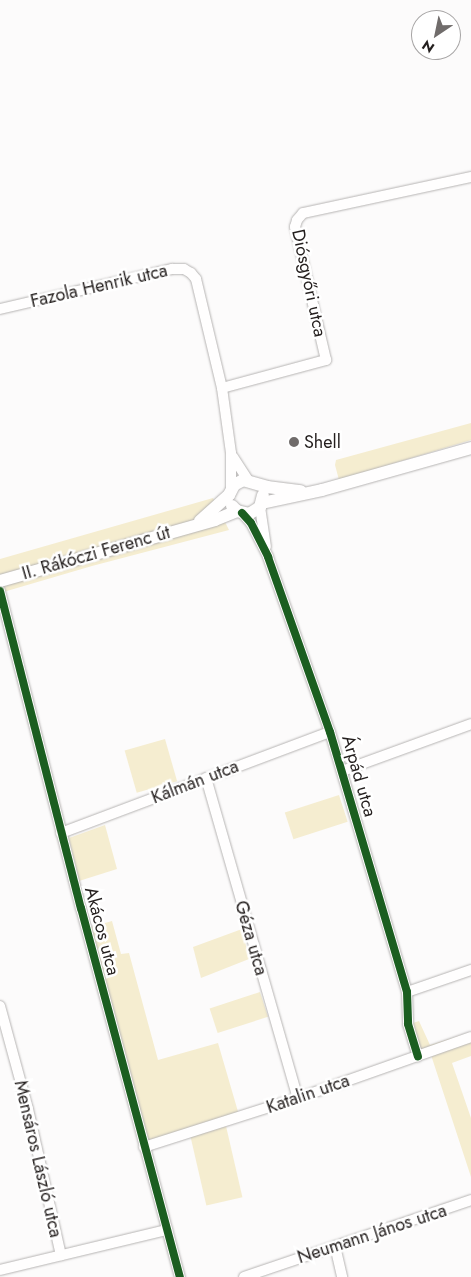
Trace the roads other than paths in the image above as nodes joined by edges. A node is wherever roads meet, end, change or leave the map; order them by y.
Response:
1 (471, 177) edge
2 (0, 309) edge
3 (222, 388) junction
4 (471, 448) edge
5 (232, 454) junction
6 (253, 482) junction
7 (230, 492) junction
8 (311, 492) junction
9 (261, 505) junction
10 (239, 512) junction
11 (192, 526) junction
12 (268, 558) junction
13 (0, 580) edge
14 (0, 591) edge
15 (471, 724) edge
16 (330, 732) junction
17 (342, 770) junction
18 (206, 778) junction
19 (61, 833) junction
20 (471, 970) edge
21 (407, 992) junction
22 (0, 1006) edge
23 (471, 1037) edge
24 (418, 1056) junction
25 (298, 1098) junction
26 (144, 1147) junction
27 (471, 1200) edge
28 (167, 1230) junction
29 (335, 1246) junction
30 (61, 1255) junction
31 (0, 1270) edge
32 (180, 1277) edge
33 (244, 1277) edge
34 (342, 1277) edge

1 - 3 street, Diósgyőri utca
2 - 3 street, Fazola Henrik utca
3 - 5 street, Fazola Henrik utca
4 - 8 main road, II. Rákóczi Ferenc út
5 - 6 street
5 - 7 street
6 - 7 main road, II. Rákóczi Ferenc út
6 - 8 main road, II. Rákóczi Ferenc út
6 - 9 main road
7 - 10 main road
7 - 11 main road, II. Rákóczi Ferenc út
8 - 9 main road, II. Rákóczi Ferenc út
9 - 10 main road, II. Rákóczi Ferenc út
9 - 12 street, Árpád utca
10 - 11 main road, II. Rákóczi Ferenc út
10 - 12 street, Árpád utca
11 - 13 main road, II. Rákóczi Ferenc út
12 - 16 street, Árpád utca
14 - 19 street, Akácos utca
15 - 17 street
16 - 17 street, Árpád utca
16 - 18 street, Kálmán utca
17 - 21 street, Árpád utca
18 - 19 street, Kálmán utca
18 - 25 street, Géza utca
19 - 26 street, Akácos utca
20 - 21 street
21 - 24 street, Árpád utca
22 - 30 street, Mensáros László utca
23 - 24 street, Katalin utca
24 - 25 street, Katalin utca
25 - 26 street, Katalin utca
26 - 28 street, Akácos utca
27 - 29 street, Neumann János utca
28 - 30 street
28 - 32 street, Akácos utca
29 - 33 street, Neumann János utca
29 - 34 street
30 - 31 street

